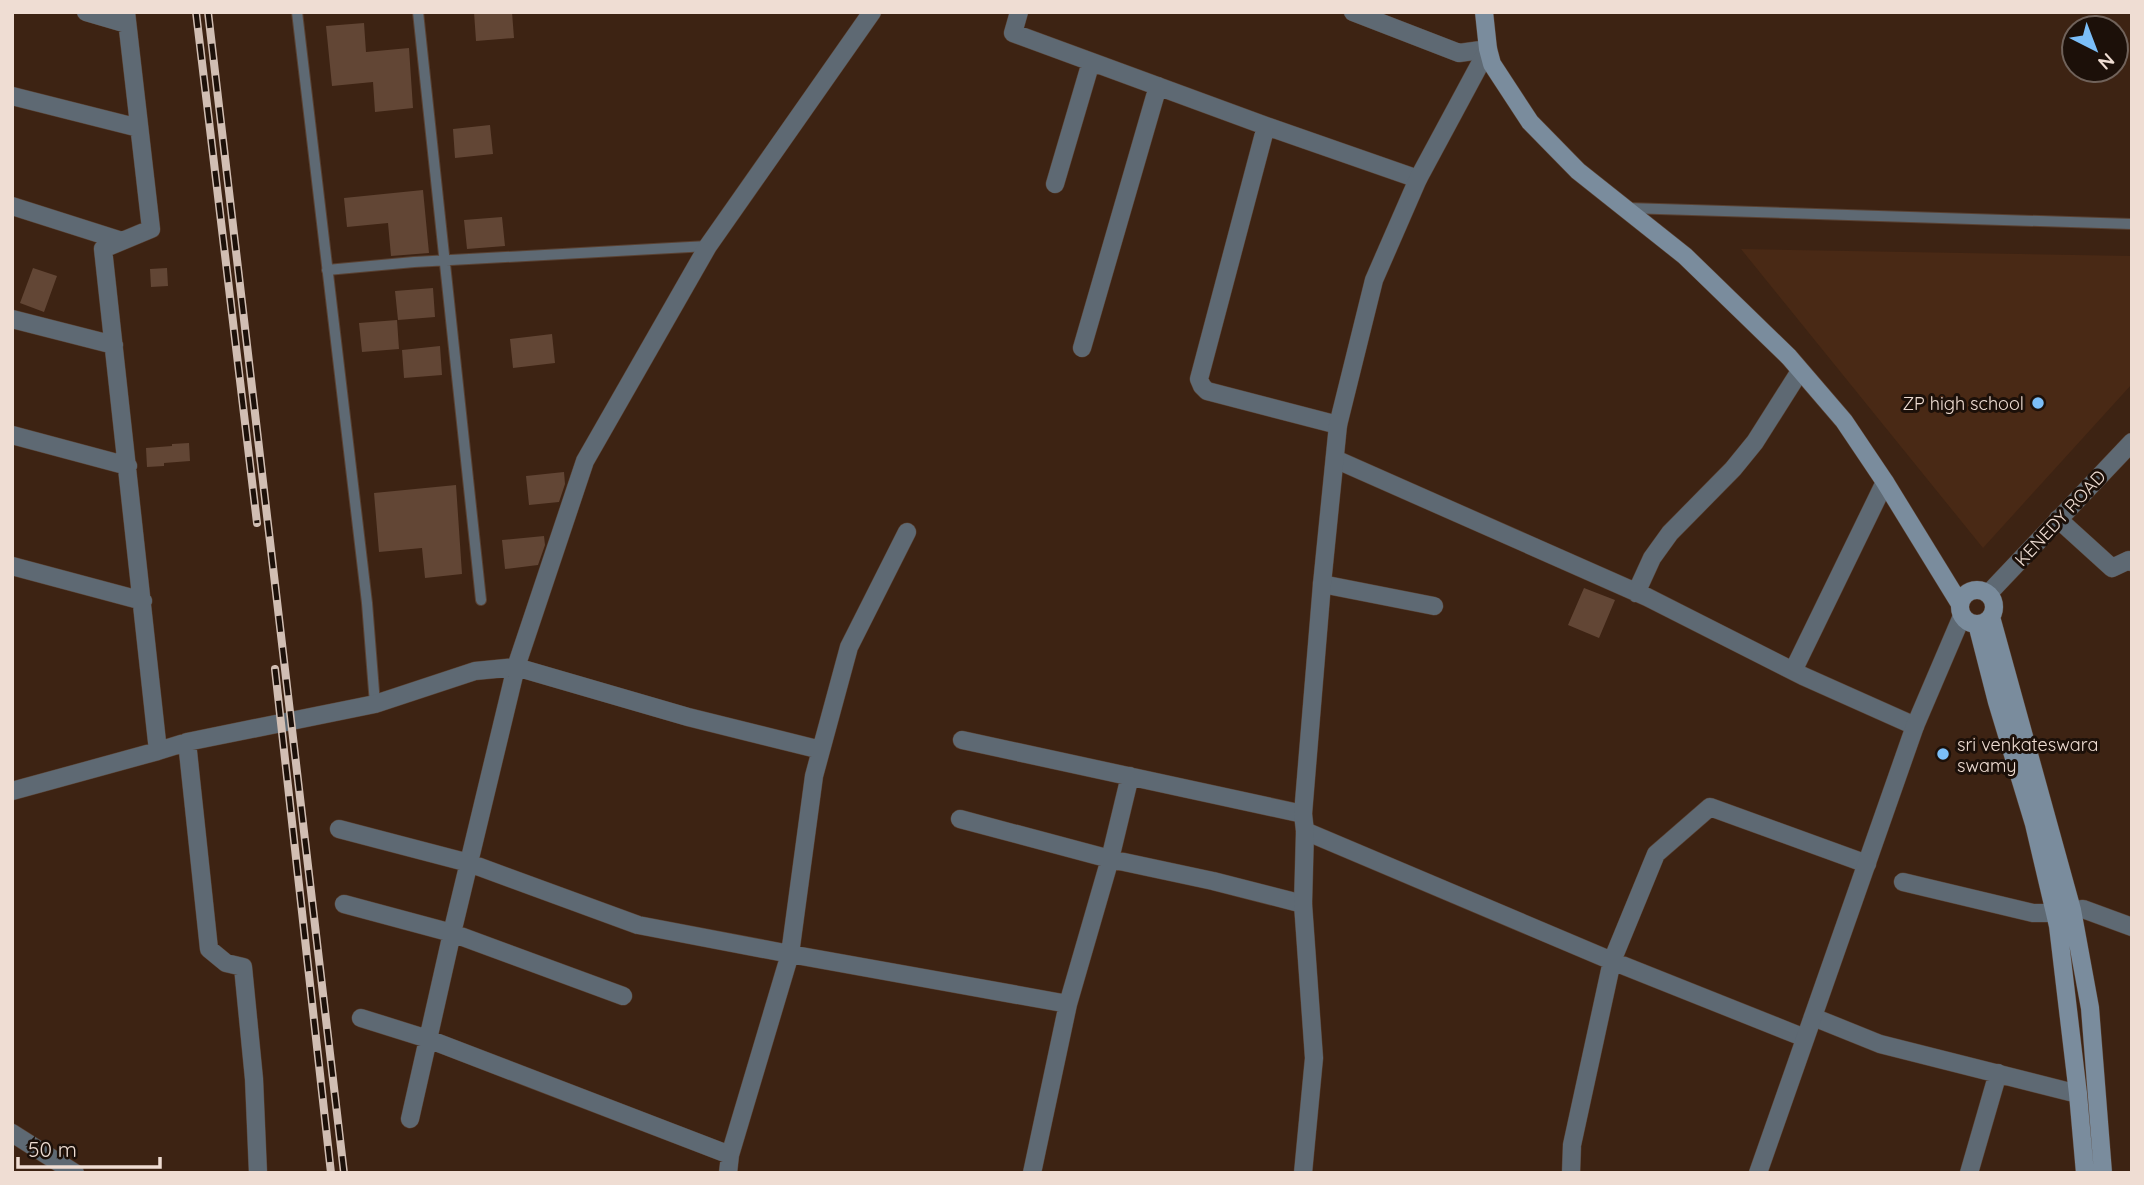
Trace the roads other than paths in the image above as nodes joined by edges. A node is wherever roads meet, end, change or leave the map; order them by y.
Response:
1 (86, 12) edge
2 (297, 12) edge
3 (418, 12) edge
4 (872, 12) edge
5 (1019, 12) edge
6 (1353, 12) edge
7 (1484, 12) edge
8 (127, 18) edge
9 (1488, 49) junction
10 (1091, 62) junction
11 (1158, 86) junction
12 (12, 96) edge
13 (1266, 126) junction
14 (139, 128) junction
15 (1418, 179) junction
16 (1055, 184) dead end
17 (12, 206) edge
18 (1623, 208) junction
19 (2132, 225) edge
20 (122, 241) junction
21 (708, 246) junction
22 (444, 261) junction
23 (327, 270) junction
24 (12, 319) edge
25 (114, 345) junction
26 (1082, 348) dead end
27 (1800, 371) junction
28 (1338, 425) junction
29 (12, 435) edge
30 (2132, 442) edge
31 (1335, 459) junction
32 (128, 466) junction
33 (1885, 482) junction
34 (2058, 519) junction
35 (907, 532) dead end
36 (2132, 562) edge
37 (12, 566) edge
38 (1322, 584) junction
39 (1636, 593) junction
40 (1988, 594) junction
41 (481, 600) dead end
42 (143, 601) junction
43 (1434, 606) dead end
44 (1973, 615) junction
45 (516, 667) junction
46 (1793, 671) junction
47 (375, 704) junction
48 (1915, 726) junction
49 (962, 740) dead end
50 (187, 742) junction
51 (821, 750) junction
52 (158, 751) junction
53 (1130, 776) junction
54 (12, 791) edge
55 (960, 819) dead end
56 (1304, 823) junction
57 (339, 830) dead end
58 (1110, 859) junction
59 (469, 863) junction
60 (1867, 864) junction
61 (1903, 882) dead end
62 (344, 904) dead end
63 (1303, 904) junction
64 (2064, 912) junction
65 (2132, 927) edge
66 (452, 933) junction
67 (790, 954) junction
68 (1612, 961) junction
69 (623, 996) dead end
70 (1068, 1004) junction
71 (1813, 1017) junction
72 (361, 1018) dead end
73 (1805, 1038) junction
74 (428, 1039) junction
75 (1998, 1073) junction
76 (2078, 1094) junction
77 (410, 1119) dead end
78 (12, 1133) edge
79 (729, 1164) edge
80 (75, 1173) edge
81 (258, 1173) edge
82 (1032, 1173) edge
83 (1303, 1173) edge
84 (1571, 1173) edge
85 (1758, 1173) edge
86 (1969, 1173) edge
87 (2085, 1173) edge
88 (2103, 1173) edge

1 - 8 street
2 - 23 lane
3 - 22 lane
4 - 21 street
5 - 10 street
6 - 9 street
7 - 9 main road
8 - 14 street
9 - 15 street
9 - 18 main road
10 - 11 street
10 - 16 street
11 - 13 street
11 - 26 street
12 - 14 street
13 - 15 street
13 - 28 street
14 - 20 street
15 - 28 street
17 - 20 street
18 - 19 lane
18 - 27 main road
20 - 25 street
21 - 22 lane
21 - 45 street
22 - 23 lane
22 - 41 lane
23 - 47 lane
24 - 25 street
25 - 32 street
27 - 33 main road
27 - 39 street
28 - 31 street
29 - 32 street
30 - 34 street, KENEDY ROAD
31 - 38 street
31 - 39 street
32 - 42 street
33 - 44 main road
33 - 46 street
34 - 36 street
34 - 40 street, KENEDY ROAD
35 - 51 street
37 - 42 street
38 - 43 street
38 - 56 street
39 - 46 street
40 - 44 main road
40 - 44 main road
42 - 52 street
44 - 48 street
44 - 64 main road
45 - 47 street
45 - 51 street
45 - 59 street
46 - 48 street
47 - 50 street
48 - 60 street
49 - 53 street
50 - 52 street
50 - 81 street
51 - 67 street
52 - 54 street
53 - 56 street
53 - 58 street
55 - 58 street
56 - 63 street
56 - 68 street
57 - 59 street
58 - 63 street
58 - 70 street
59 - 66 street
59 - 67 street
60 - 68 street
60 - 71 street
61 - 64 street
62 - 66 street
63 - 83 street
64 - 65 street
64 - 76 main road
64 - 88 main road
66 - 69 street
66 - 74 street
67 - 70 street
67 - 79 street
68 - 73 street
68 - 84 street
70 - 82 street
71 - 73 street
71 - 75 street
72 - 74 street
73 - 85 street
74 - 77 street
74 - 79 street
75 - 76 street
75 - 86 street
76 - 87 main road
78 - 80 street

